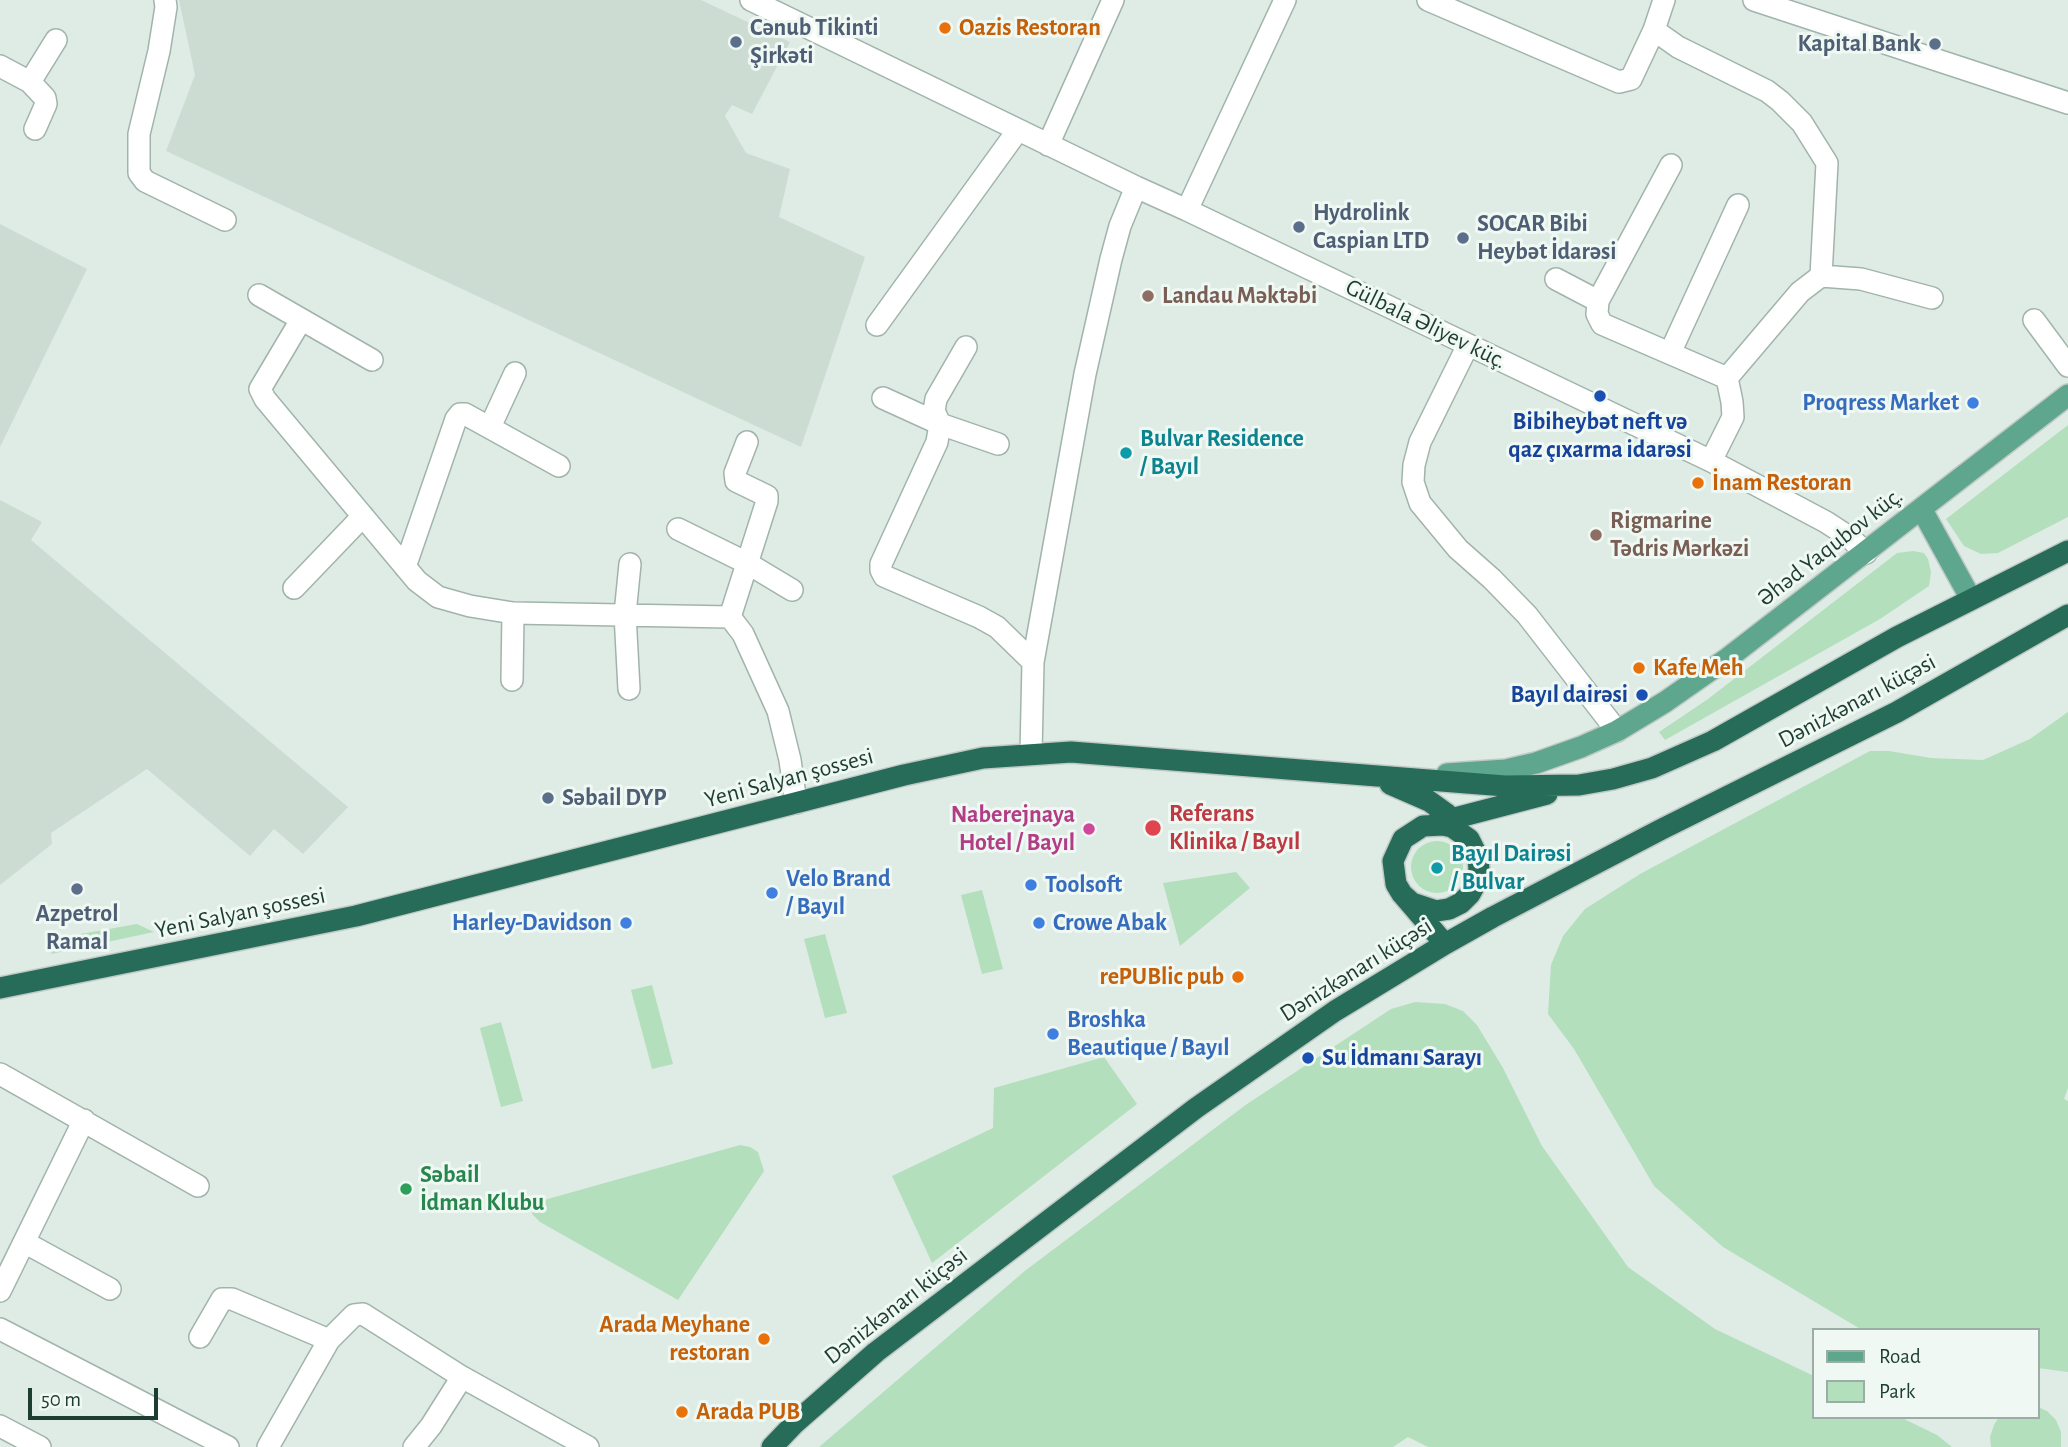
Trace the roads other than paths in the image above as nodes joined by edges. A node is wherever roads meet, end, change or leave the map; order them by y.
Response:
1 (164, 0) edge
2 (751, 0) edge
3 (1113, 0) edge
4 (1285, 0) edge
5 (1428, 0) edge
6 (1664, 0) edge
7 (1754, 0) edge
8 (1654, 30) junction
9 (56, 40) dead end
10 (0, 66) edge
11 (30, 82) junction
12 (2068, 103) edge
13 (35, 129) dead end
14 (1018, 130) junction
15 (1048, 145) junction
16 (1671, 165) dead end
17 (1136, 187) junction
18 (1738, 205) dead end
19 (1187, 210) junction
20 (225, 220) dead end
21 (1821, 276) junction
22 (1556, 279) dead end
23 (259, 295) dead end
24 (1932, 298) dead end
25 (1598, 301) junction
26 (301, 320) junction
27 (2034, 320) dead end
28 (877, 325) dead end
29 (1468, 345) junction
30 (966, 346) dead end
31 (1671, 353) junction
32 (372, 360) dead end
33 (2068, 366) edge
34 (515, 373) dead end
35 (1727, 377) junction
36 (2068, 396) edge
37 (883, 398) dead end
38 (940, 424) junction
39 (490, 427) junction
40 (747, 442) dead end
41 (998, 444) dead end
42 (1711, 461) junction
43 (559, 466) dead end
44 (1922, 510) junction
45 (363, 516) junction
46 (678, 529) dead end
47 (2068, 551) edge
48 (1866, 553) junction
49 (747, 563) junction
50 (630, 564) dead end
51 (405, 567) junction
52 (294, 588) dead end
53 (792, 590) dead end
54 (1971, 599) junction
55 (513, 612) junction
56 (625, 614) junction
57 (2068, 615) edge
58 (730, 617) junction
59 (1034, 662) junction
60 (512, 680) dead end
61 (629, 690) dead end
62 (1617, 731) junction
63 (1031, 753) junction
64 (1354, 774) junction
65 (1579, 785) junction
66 (796, 803) junction
67 (1451, 818) junction
68 (1423, 826) junction
69 (1473, 848) junction
70 (1402, 894) junction
71 (1493, 917) junction
72 (1445, 944) junction
73 (0, 988) edge
74 (0, 1074) edge
75 (84, 1120) junction
76 (198, 1186) dead end
77 (24, 1242) junction
78 (110, 1289) dead end
79 (0, 1291) edge
80 (0, 1329) edge
81 (200, 1338) dead end
82 (329, 1340) junction
83 (462, 1377) junction
84 (0, 1426) edge
85 (40, 1447) edge
86 (228, 1447) edge
87 (268, 1447) edge
88 (414, 1447) edge
89 (587, 1447) edge
90 (772, 1447) edge

1 - 20 street
2 - 14 street, Gülbala Əliyev küç.
3 - 15 street
4 - 19 street
5 - 8 street
6 - 8 street
7 - 12 street
8 - 21 street
9 - 11 street
10 - 11 street
11 - 13 street
14 - 15 street, Gülbala Əliyev küç.
14 - 28 street
15 - 17 street, Gülbala Əliyev küç.
16 - 25 street
17 - 19 street, Gülbala Əliyev küç.
17 - 59 street
18 - 31 street
19 - 29 street, Gülbala Əliyev küç.
21 - 24 street
21 - 35 street
22 - 25 street
23 - 26 street
25 - 31 street
26 - 32 street
26 - 45 street
27 - 33 street
29 - 42 street, Gülbala Əliyev küç.
29 - 62 street
30 - 38 street
31 - 35 street
34 - 39 street
35 - 42 street
36 - 44 main road, Əhəd Yaqubov küç.
37 - 38 street
38 - 41 street
38 - 59 street
39 - 43 street
39 - 51 street
40 - 49 street
42 - 48 street, Gülbala Əliyev küç.
44 - 48 main road, Əhəd Yaqubov küç.
44 - 54 main road
45 - 51 street
45 - 52 street
46 - 49 street
47 - 54 highway, Dənizkənarı küçəsi
48 - 62 main road, Əhəd Yaqubov küç.
49 - 53 street
49 - 58 street
50 - 56 street
51 - 55 street
54 - 65 highway, Dənizkənarı küçəsi
55 - 56 street
55 - 60 street
56 - 58 street
56 - 61 street
57 - 71 highway, Dənizkənarı küçəsi
58 - 66 street
59 - 63 street
62 - 64 main road, Əhəd Yaqubov küç.
63 - 64 highway, Yeni Salyan şossesi
63 - 66 highway, Yeni Salyan şossesi
64 - 65 highway, Dənizkənarı küçəsi
64 - 67 highway
65 - 67 highway
66 - 73 highway, Yeni Salyan şossesi
67 - 68 highway
67 - 69 highway
68 - 69 highway
68 - 70 highway
69 - 70 highway
69 - 71 highway
70 - 72 highway
71 - 72 highway, Dənizkənarı küçəsi
72 - 90 highway, Dənizkənarı küçəsi
74 - 75 street
75 - 76 street
75 - 77 street
77 - 78 street
77 - 79 street
80 - 86 street
81 - 82 street
82 - 83 street
82 - 87 street
83 - 88 street
83 - 89 street
84 - 85 street

